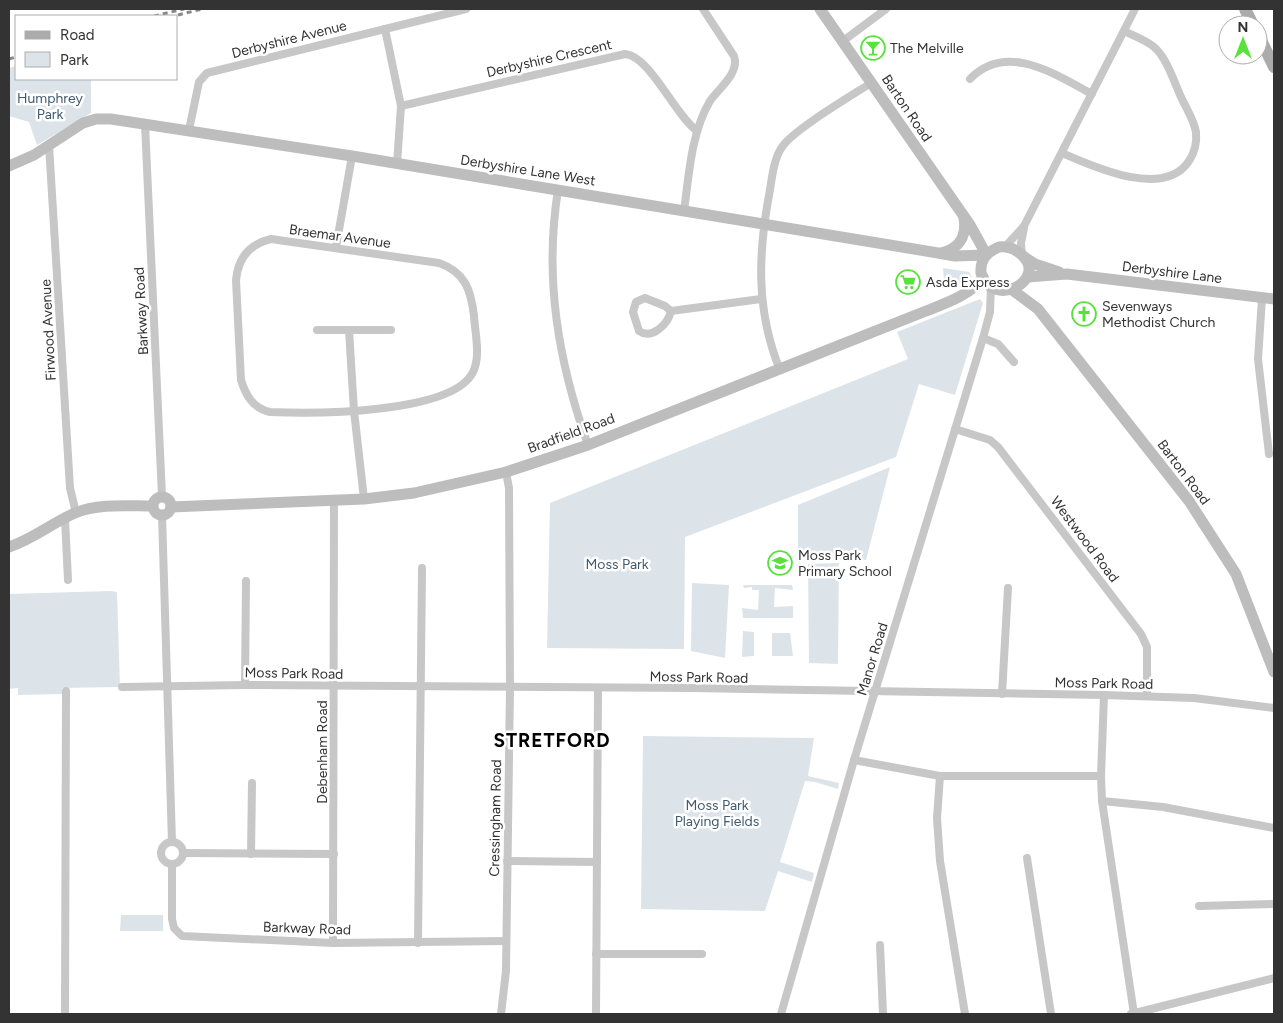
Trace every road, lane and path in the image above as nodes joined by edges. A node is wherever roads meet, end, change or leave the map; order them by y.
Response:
1 (466, 9) edge
2 (703, 9) edge
3 (820, 9) edge
4 (886, 9) edge
5 (1134, 9) edge
6 (386, 29) junction
7 (1124, 31) junction
8 (843, 41) junction
9 (1270, 48) edge
10 (1274, 67) edge
11 (970, 79) dead end
12 (871, 83) junction
13 (1092, 94) junction
14 (400, 106) junction
15 (145, 124) junction
16 (189, 130) junction
17 (698, 132) junction
18 (49, 145) junction
19 (1062, 153) junction
20 (352, 156) junction
21 (397, 164) junction
22 (9, 166) edge
23 (558, 190) junction
24 (684, 210) junction
25 (966, 221) junction
26 (764, 224) junction
27 (1024, 226) junction
28 (336, 247) junction
29 (1002, 247) junction
30 (941, 254) junction
31 (986, 255) junction
32 (956, 256) junction
33 (1023, 256) junction
34 (1067, 274) junction
35 (982, 275) junction
36 (1026, 279) junction
37 (991, 287) junction
38 (1008, 290) junction
39 (958, 296) junction
40 (1262, 298) junction
41 (761, 299) junction
42 (1274, 299) edge
43 (1038, 309) junction
44 (671, 311) junction
45 (990, 312) junction
46 (317, 330) dead end
47 (349, 330) junction
48 (391, 330) dead end
49 (983, 338) junction
50 (1014, 362) dead end
51 (780, 370) junction
52 (354, 411) junction
53 (955, 429) junction
54 (588, 445) junction
55 (1269, 454) dead end
56 (506, 472) junction
57 (162, 496) junction
58 (364, 499) junction
59 (334, 502) junction
60 (152, 506) junction
61 (171, 507) junction
62 (162, 515) junction
63 (70, 516) junction
64 (9, 547) edge
65 (422, 568) dead end
66 (68, 580) dead end
67 (246, 581) dead end
68 (1008, 588) dead end
69 (1274, 672) edge
70 (245, 685) junction
71 (335, 686) junction
72 (122, 687) dead end
73 (166, 687) junction
74 (421, 687) junction
75 (510, 687) junction
76 (598, 688) junction
77 (66, 691) dead end
78 (876, 693) junction
79 (1002, 694) junction
80 (1104, 695) junction
81 (1147, 696) junction
82 (1274, 708) edge
83 (854, 760) junction
84 (940, 776) junction
85 (1101, 776) junction
86 (252, 783) dead end
87 (1102, 801) junction
88 (1274, 828) edge
89 (172, 842) junction
90 (183, 853) junction
91 (251, 854) junction
92 (334, 854) junction
93 (1027, 858) dead end
94 (507, 861) junction
95 (596, 862) junction
96 (172, 864) junction
97 (1274, 904) edge
98 (1199, 906) dead end
99 (506, 941) junction
100 (333, 943) junction
101 (418, 943) junction
102 (880, 945) dead end
103 (596, 954) junction
104 (702, 954) dead end
105 (1274, 978) edge
106 (65, 1014) edge
107 (501, 1014) edge
108 (596, 1014) edge
109 (780, 1014) edge
110 (883, 1014) edge
111 (965, 1014) edge
112 (1051, 1014) edge
113 (1133, 1014) edge

1 - 6 street, Derbyshire Avenue
2 - 17 street
3 - 8 street, Barton Road
4 - 8 street
5 - 7 street
6 - 14 street
6 - 16 street, Derbyshire Avenue
7 - 13 street
7 - 19 street
8 - 12 street, Barton Road
9 - 10 main road
11 - 13 street
12 - 25 street, Barton Road
12 - 26 street
13 - 19 street
14 - 17 street, Derbyshire Crescent
14 - 21 street
15 - 16 street, Derbyshire Lane West
15 - 18 street, Derbyshire Lane West
15 - 57 street, Barkway Road
16 - 20 street, Derbyshire Lane West
17 - 24 street
18 - 22 street
18 - 63 street, Firwood Avenue
19 - 27 street
20 - 21 street, Derbyshire Lane West
20 - 28 street
21 - 23 street, Derbyshire Lane West
23 - 24 street, Derbyshire Lane West
23 - 54 street
24 - 26 street, Derbyshire Lane West
25 - 29 street, Barton Road
25 - 30 street
25 - 31 street, Barton Road
26 - 30 street, Derbyshire Lane West
26 - 41 street
27 - 29 street
27 - 33 street
28 - 52 street, Braemar Avenue
28 - 52 street, Braemar Avenue
29 - 31 street
29 - 33 street
30 - 32 street, Derbyshire Lane West
31 - 32 street, Derbyshire Lane West
31 - 35 street
32 - 35 street, Derbyshire Lane West
33 - 34 street, Derbyshire Lane
33 - 36 street
34 - 36 street, Derbyshire Lane
34 - 40 street, Derbyshire Lane
35 - 37 street
35 - 39 street, Bradfield Road
36 - 38 street
36 - 43 street, Barton Road
37 - 38 street
37 - 39 street, Bradfield Road
37 - 45 street, Manor Road
38 - 43 street, Barton Road
38 - 45 street, Manor Road
39 - 51 street, Bradfield Road
40 - 42 street, Derbyshire Lane
40 - 55 street
41 - 44 street
41 - 51 street
43 - 69 street, Barton Road
44 - 44 street
45 - 49 street, Manor Road
46 - 47 street
47 - 48 street
47 - 52 street
49 - 50 street
49 - 53 street, Manor Road
51 - 54 street, Bradfield Road
52 - 58 street
53 - 78 street, Manor Road
53 - 81 street, Westwood Road
54 - 56 street, Bradfield Road
56 - 58 street, Bradfield Road
56 - 75 street, Cressingham Road
57 - 60 street
57 - 61 street
58 - 59 street, Bradfield Road
59 - 61 street, Bradfield Road
59 - 71 street, Debenham Road
60 - 62 street
60 - 63 street
61 - 62 street
62 - 73 street
63 - 64 street
63 - 66 street, Firwood Avenue
65 - 74 street
67 - 70 street
68 - 79 street
70 - 71 street, Moss Park Road
70 - 73 street, Moss Park Road
71 - 74 street, Moss Park Road
71 - 92 street, Debenham Road
72 - 73 street, Moss Park Road
73 - 89 street
74 - 75 street, Moss Park Road
74 - 101 street
75 - 76 street, Moss Park Road
75 - 94 street, Cressingham Road
76 - 78 street, Moss Park Road
76 - 95 street
77 - 106 street
78 - 79 street, Moss Park Road
78 - 83 street, Manor Road
79 - 80 street, Moss Park Road
80 - 81 street, Moss Park Road
80 - 85 street
81 - 82 street, Moss Park Road
83 - 84 street
83 - 109 street, Manor Road
84 - 85 street
84 - 111 street
85 - 87 street
86 - 91 street
87 - 88 street
87 - 113 street
89 - 90 street
89 - 96 street
90 - 91 street
90 - 96 street
91 - 92 street
92 - 100 street, Debenham Road
93 - 112 street
94 - 95 street
94 - 99 street, Cressingham Road
95 - 103 street
96 - 100 street, Barkway Road
97 - 98 street
99 - 101 street, Barkway Road
99 - 107 street, Cressingham Road
100 - 101 street, Barkway Road
102 - 110 street
103 - 104 street
103 - 108 street
105 - 113 street

